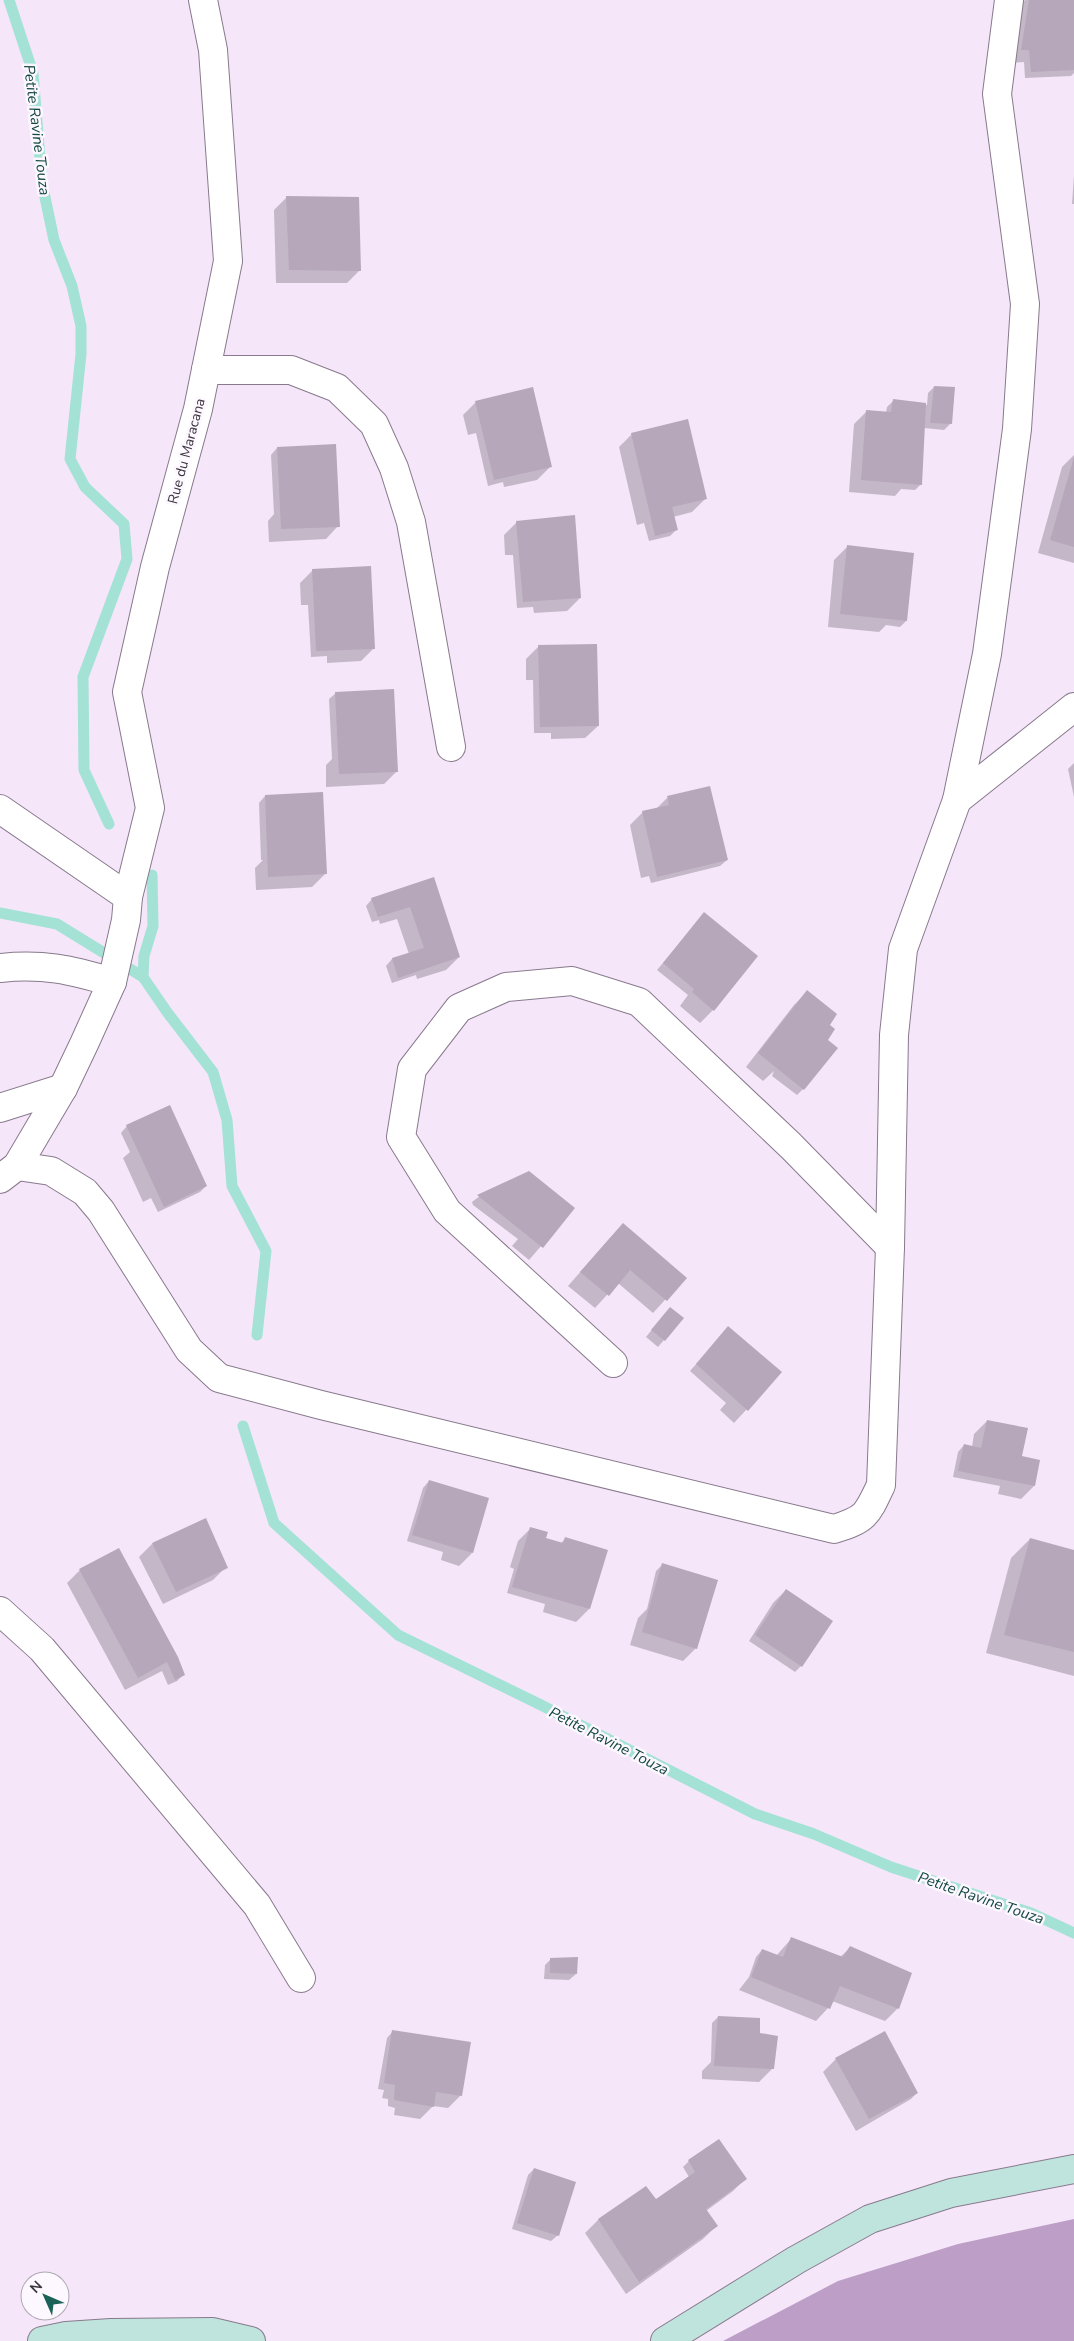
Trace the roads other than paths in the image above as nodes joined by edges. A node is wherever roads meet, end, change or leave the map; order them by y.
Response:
1 (203, 0) edge
2 (1009, 0) edge
3 (206, 370) junction
4 (1074, 706) edge
5 (451, 747) dead end
6 (957, 800) junction
7 (0, 809) edge
8 (127, 908) junction
9 (0, 968) edge
10 (113, 978) junction
11 (63, 1088) junction
12 (0, 1108) edge
13 (8, 1172) edge
14 (890, 1247) junction
15 (613, 1363) dead end
16 (0, 1611) edge
17 (301, 1978) dead end
18 (1074, 2169) edge
19 (42, 2341) edge
20 (250, 2341) edge
21 (665, 2341) edge

1 - 3 street, Rue du Maracana
2 - 6 street
3 - 5 street
3 - 8 street, Rue du Maracana
4 - 6 street
6 - 14 street
7 - 8 street
8 - 10 street, Rue du Maracana
9 - 10 street
10 - 11 street, Rue du Maracana
11 - 12 street
11 - 13 street, Rue du Maracana
13 - 14 street
14 - 15 street
16 - 17 street
18 - 21 main road
19 - 20 main road

